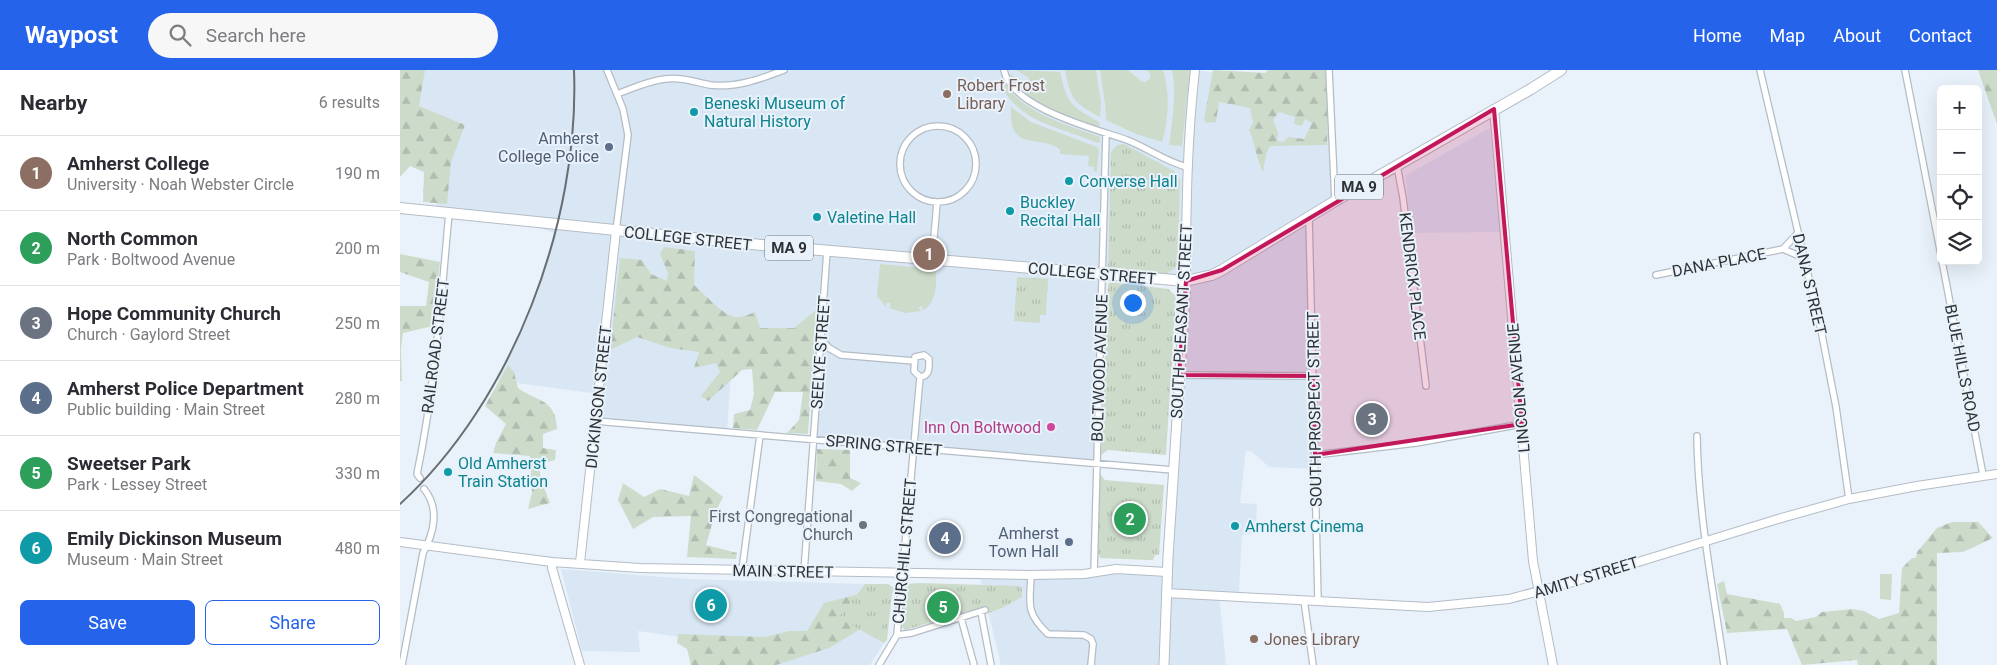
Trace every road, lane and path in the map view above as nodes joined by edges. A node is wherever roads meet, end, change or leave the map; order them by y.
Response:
1 (607, 70) edge
2 (784, 70) edge
3 (1004, 70) edge
4 (1195, 70) edge
5 (1329, 70) edge
6 (1561, 70) edge
7 (1760, 70) edge
8 (1905, 70) edge
9 (617, 94) junction
10 (1494, 109) junction
11 (1106, 134) junction
12 (1397, 165) junction
13 (1187, 167) junction
14 (1335, 201) junction
15 (937, 203) junction
16 (400, 208) edge
17 (449, 213) junction
18 (1309, 218) junction
19 (616, 231) junction
20 (1798, 233) junction
21 (1937, 234) edge
22 (1783, 250) junction
23 (827, 251) junction
24 (1804, 258) junction
25 (932, 260) junction
26 (1943, 265) edge
27 (1102, 275) junction
28 (1656, 275) dead end
29 (1186, 281) junction
30 (820, 339) junction
31 (914, 361) junction
32 (1179, 375) junction
33 (1313, 376) junction
34 (920, 377) junction
35 (1426, 386) dead end
36 (595, 421) junction
37 (1522, 424) junction
38 (760, 435) junction
39 (1697, 436) dead end
40 (814, 440) junction
41 (914, 447) junction
42 (1315, 455) junction
43 (1096, 464) junction
44 (1173, 470) junction
45 (1997, 474) edge
46 (1984, 476) junction
47 (420, 478) dead end
48 (424, 488) dead end
49 (1849, 499) junction
50 (1705, 541) junction
51 (400, 542) edge
52 (427, 545) junction
53 (552, 562) junction
54 (580, 563) junction
55 (742, 570) junction
56 (804, 572) junction
57 (1094, 572) junction
58 (1167, 572) junction
59 (903, 573) junction
60 (1031, 575) junction
61 (1538, 591) junction
62 (1166, 593) junction
63 (1304, 600) junction
64 (1318, 600) junction
65 (961, 618) junction
66 (897, 635) junction
67 (402, 665) edge
68 (580, 665) edge
69 (879, 665) edge
70 (974, 665) edge
71 (991, 665) edge
72 (1092, 665) edge
73 (1164, 665) edge
74 (1313, 665) edge
75 (1553, 665) edge
76 (1724, 665) edge

1 - 9 street
2 - 9 street
3 - 11 street
4 - 13 main road, SOUTH PLEASANT STREET
5 - 14 street
6 - 10 highway, MA 9
7 - 20 street, DANA STREET
8 - 21 street
9 - 19 street
10 - 12 highway, MA 9
10 - 37 main road, LINCOLN AVENUE
11 - 13 street
11 - 27 street, BOLTWOOD AVENUE
12 - 14 highway, MA 9
12 - 35 street, KENDRICK PLACE
13 - 29 main road, SOUTH PLEASANT STREET
14 - 18 highway, MA 9
15 - 15 street
15 - 25 street
16 - 17 highway, COLLEGE STREET / MA 9
17 - 19 highway, COLLEGE STREET / MA 9
17 - 47 street, RAILROAD STREET
18 - 29 highway, MA 9
18 - 33 street, SOUTH PROSPECT STREET
19 - 23 highway, COLLEGE STREET / MA 9
19 - 36 main road, DICKINSON STREET
20 - 22 street, DANA PLACE
20 - 24 street, DANA STREET
22 - 24 street, DANA PLACE
22 - 28 street, DANA PLACE
23 - 25 highway, COLLEGE STREET / MA 9
23 - 30 street, SEELYE STREET
24 - 49 street, DANA STREET
25 - 27 highway, COLLEGE STREET / MA 9
26 - 46 street, BLUE HILLS ROAD
27 - 29 highway, COLLEGE STREET / MA 9
27 - 43 street, BOLTWOOD AVENUE
29 - 32 main road, SOUTH PLEASANT STREET
30 - 31 street, CHURCHILL STREET
30 - 40 street, SEELYE STREET
31 - 34 street, CHURCHILL STREET
31 - 34 street, CHURCHILL STREET
32 - 33 street
32 - 44 main road, SOUTH PLEASANT STREET
33 - 42 street, SOUTH PROSPECT STREET
34 - 41 street, CHURCHILL STREET
36 - 38 street, SPRING STREET
36 - 54 main road, DICKINSON STREET
37 - 42 street
37 - 61 main road, LINCOLN AVENUE
38 - 40 street, SPRING STREET
38 - 55 street
39 - 50 street
40 - 41 street, SPRING STREET
40 - 56 street, SEELYE STREET
41 - 43 street, SPRING STREET
41 - 59 street, CHURCHILL STREET
42 - 64 street, SOUTH PROSPECT STREET
43 - 44 street, SPRING STREET
43 - 57 street, BOLTWOOD AVENUE
44 - 58 main road, SOUTH PLEASANT STREET
45 - 46 main road, AMITY STREET
46 - 49 main road, AMITY STREET
48 - 52 street
49 - 50 main road, AMITY STREET
50 - 61 main road, AMITY STREET
50 - 76 street
51 - 52 main road, MAIN STREET
52 - 53 main road, MAIN STREET
52 - 67 street
53 - 54 main road, MAIN STREET
53 - 68 main road
54 - 55 main road, MAIN STREET
55 - 56 main road, MAIN STREET
56 - 59 main road, MAIN STREET
57 - 58 main road, MAIN STREET
57 - 60 main road, MAIN STREET
58 - 62 main road, SOUTH PLEASANT STREET
59 - 60 main road, MAIN STREET
59 - 66 street, CHURCHILL STREET
60 - 72 street
61 - 64 main road, AMITY STREET
61 - 75 main road, LINCOLN AVENUE
62 - 63 main road, AMITY STREET
62 - 73 main road, SOUTH PLEASANT STREET
63 - 64 main road, AMITY STREET
63 - 74 street
65 - 66 street
65 - 70 street
65 - 71 street
66 - 69 street

